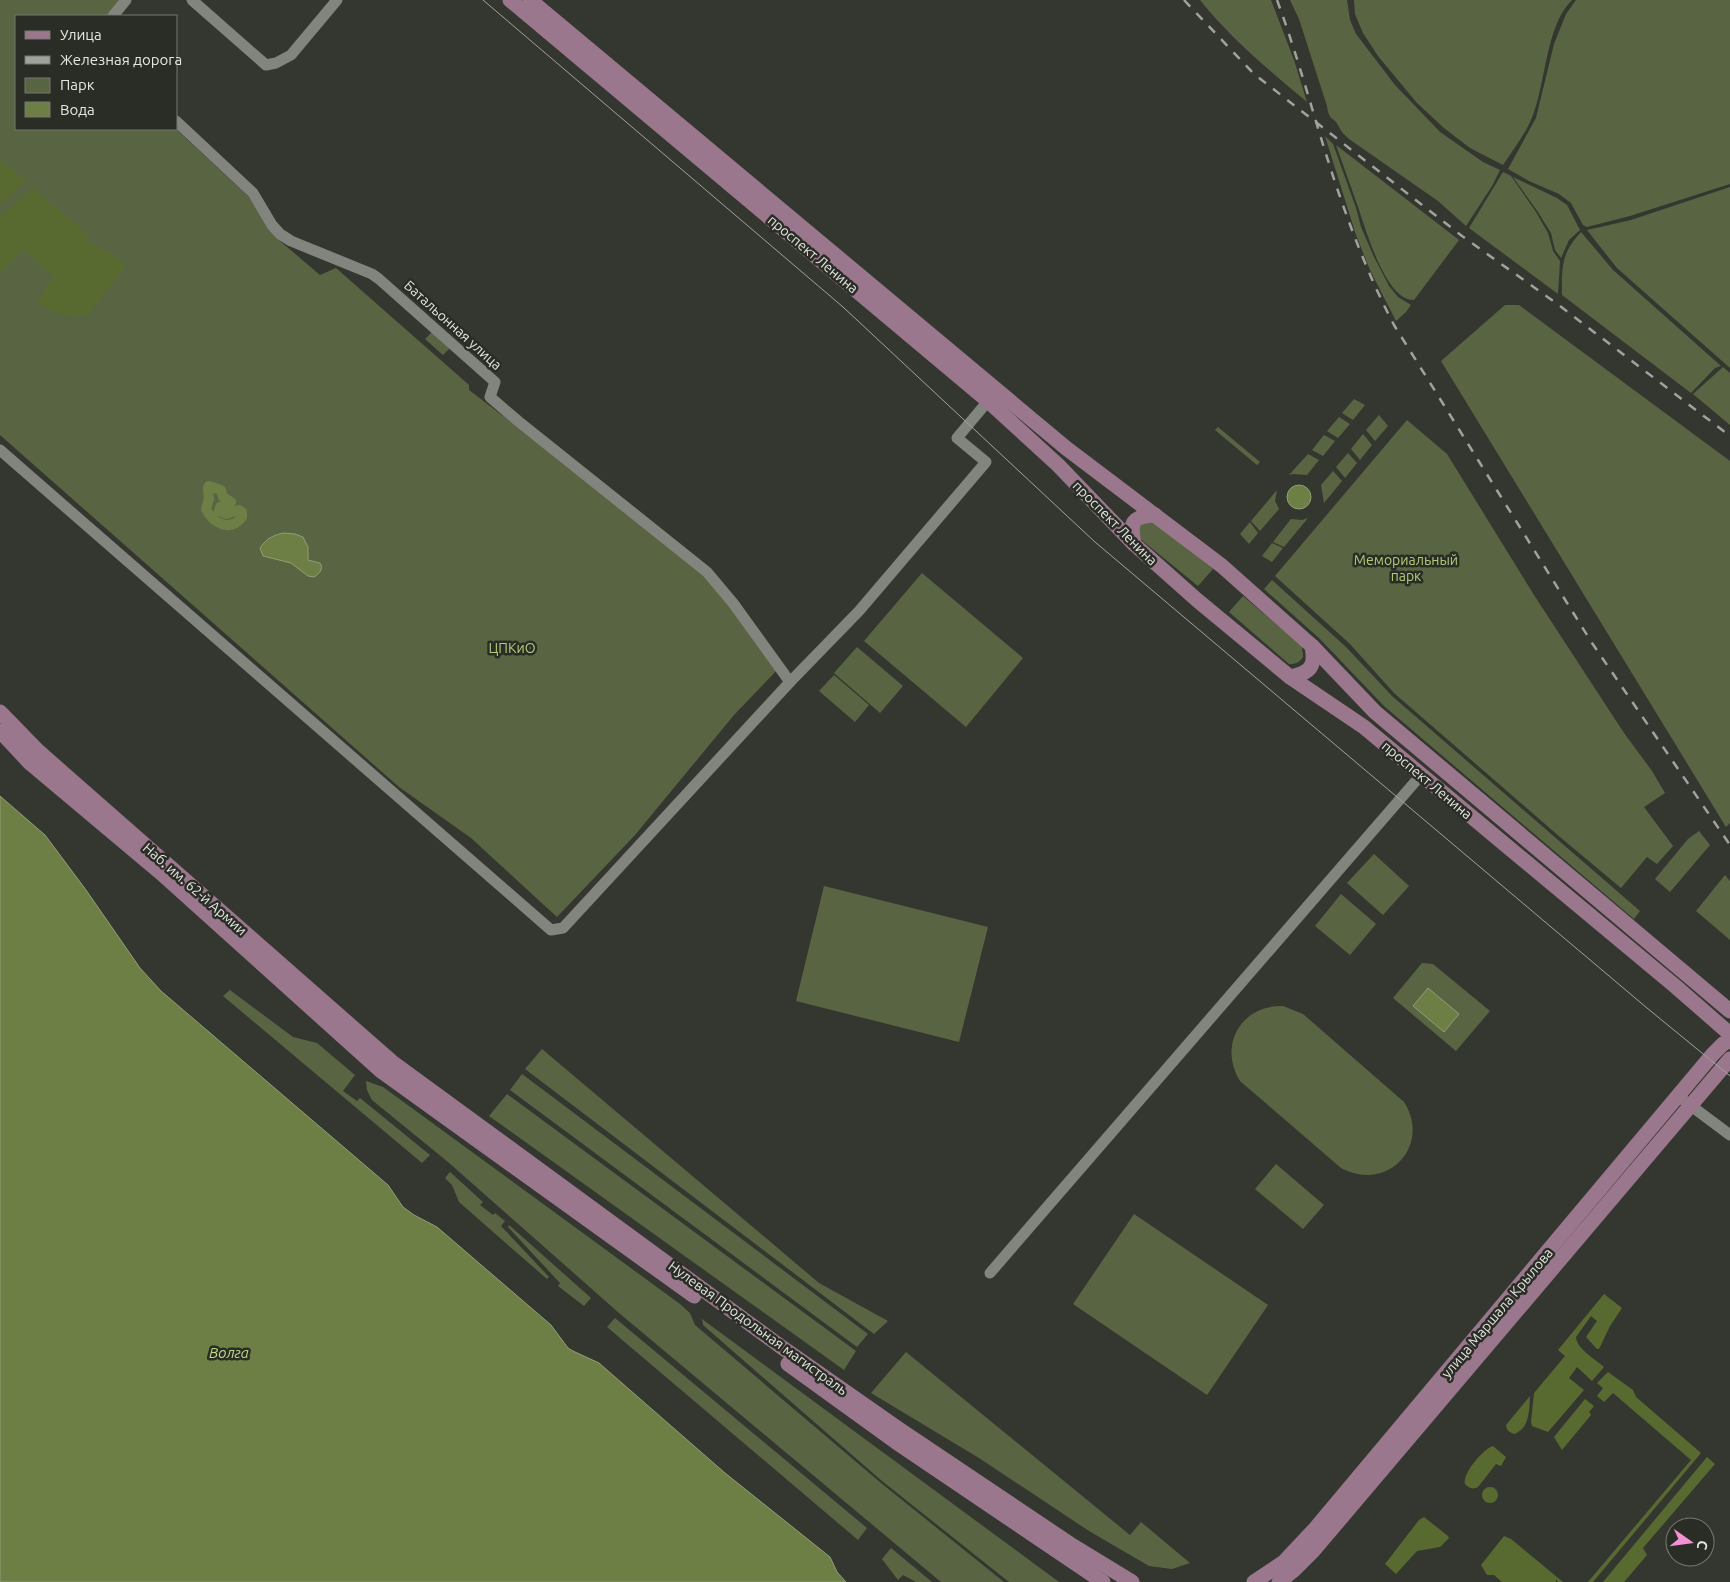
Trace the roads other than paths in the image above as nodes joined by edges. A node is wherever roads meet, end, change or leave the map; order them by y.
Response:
1 (126, 0) edge
2 (192, 0) edge
3 (337, 0) edge
4 (510, 0) edge
5 (530, 0) edge
6 (114, 15) edge
7 (178, 123) edge
8 (988, 401) junction
9 (0, 450) edge
10 (1155, 515) junction
11 (1134, 544) junction
12 (1312, 646) junction
13 (1290, 676) junction
14 (790, 682) junction
15 (0, 712) edge
16 (0, 730) edge
17 (1421, 775) junction
18 (1730, 1011) edge
19 (1730, 1034) edge
20 (1730, 1040) edge
21 (1730, 1058) edge
22 (387, 1066) junction
23 (1684, 1100) junction
24 (1730, 1135) edge
25 (990, 1273) dead end
26 (1394, 1444) junction
27 (1256, 1581) edge
28 (1103, 1582) edge
29 (1132, 1582) edge
30 (1279, 1582) edge

1 - 6 street
2 - 3 street
4 - 8 main road, проспект Ленина
5 - 10 main road, проспект Ленина
7 - 14 street, Батальонная улица
8 - 11 main road, проспект Ленина
8 - 14 street
9 - 14 street
10 - 11 main road
10 - 12 main road, проспект Ленина
11 - 13 main road, проспект Ленина
12 - 13 main road
12 - 18 main road, проспект Ленина
13 - 17 main road, проспект Ленина
15 - 22 main road, Наб. им. 62-й Армии
16 - 22 main road, Наб. им. 62-й Армии
17 - 19 main road, проспект Ленина
17 - 25 street
20 - 23 main road, улица Маршала Крылова
21 - 23 main road, улица Маршала Крылова
22 - 28 main road, Нулевая Продольная магистраль
22 - 29 main road, Нулевая Продольная магистраль
23 - 24 street
23 - 26 main road, улица Маршала Крылова
26 - 27 main road, улица Маршала Крылова
26 - 30 main road, улица Маршала Крылова

